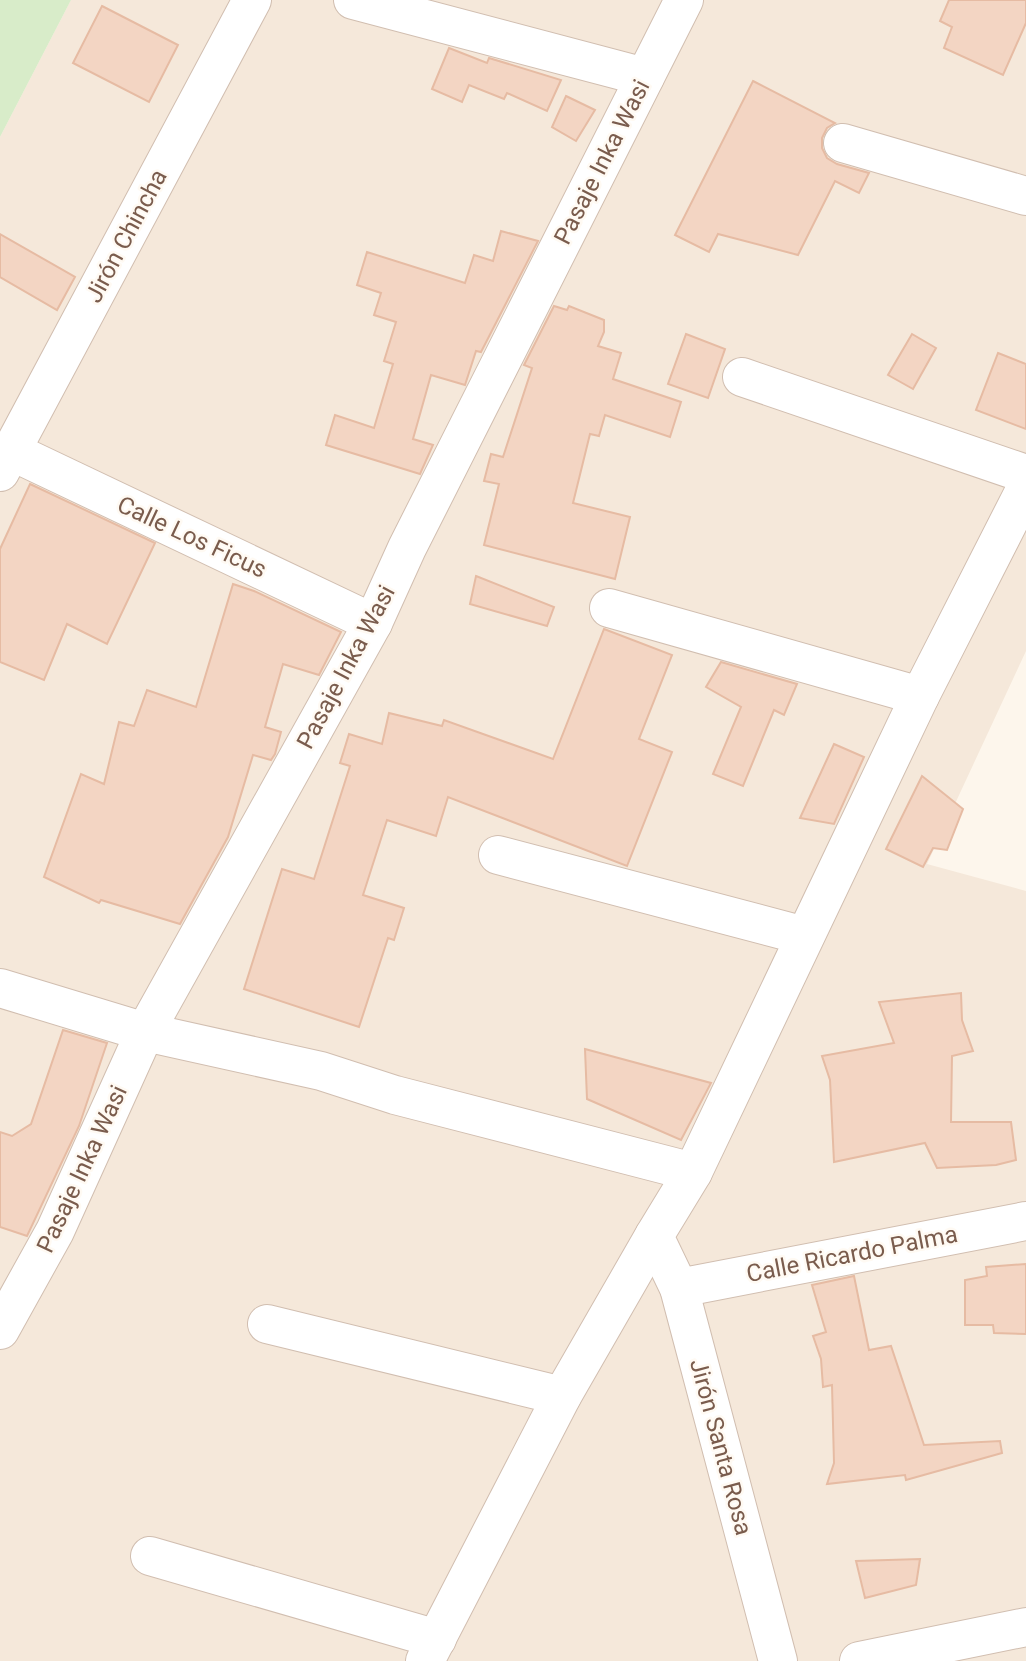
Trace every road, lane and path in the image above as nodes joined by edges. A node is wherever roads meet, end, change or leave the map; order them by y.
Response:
1 (252, 0) edge
2 (353, 0) edge
3 (684, 0) edge
4 (645, 77) junction
5 (843, 144) dead end
6 (1026, 196) edge
7 (742, 377) dead end
8 (6, 461) edge
9 (1026, 474) edge
10 (1026, 488) edge
11 (609, 608) dead end
12 (373, 623) junction
13 (920, 696) junction
14 (498, 855) dead end
15 (805, 936) junction
16 (0, 988) edge
17 (145, 1032) junction
18 (693, 1172) junction
19 (1026, 1221) edge
20 (654, 1236) junction
21 (679, 1288) junction
22 (267, 1324) dead end
23 (0, 1331) edge
24 (562, 1396) junction
25 (150, 1556) dead end
26 (1026, 1626) edge
27 (431, 1650) edge
28 (778, 1661) edge
29 (859, 1661) edge

1 - 8 street, Jirón Chincha
2 - 4 street
3 - 4 street, Pasaje Inka Wasi
4 - 12 street, Pasaje Inka Wasi
5 - 6 street
7 - 9 street
8 - 12 street, Calle Los Ficus
10 - 13 street
11 - 13 street
12 - 17 street, Pasaje Inka Wasi
13 - 15 street
14 - 15 street
15 - 18 street
16 - 17 street
17 - 18 street
17 - 23 street, Pasaje Inka Wasi
18 - 20 street
19 - 21 street, Calle Ricardo Palma
20 - 21 street, Jirón Santa Rosa
20 - 24 street
21 - 28 street, Jirón Santa Rosa
22 - 24 street
24 - 27 street
25 - 27 street
26 - 29 street

